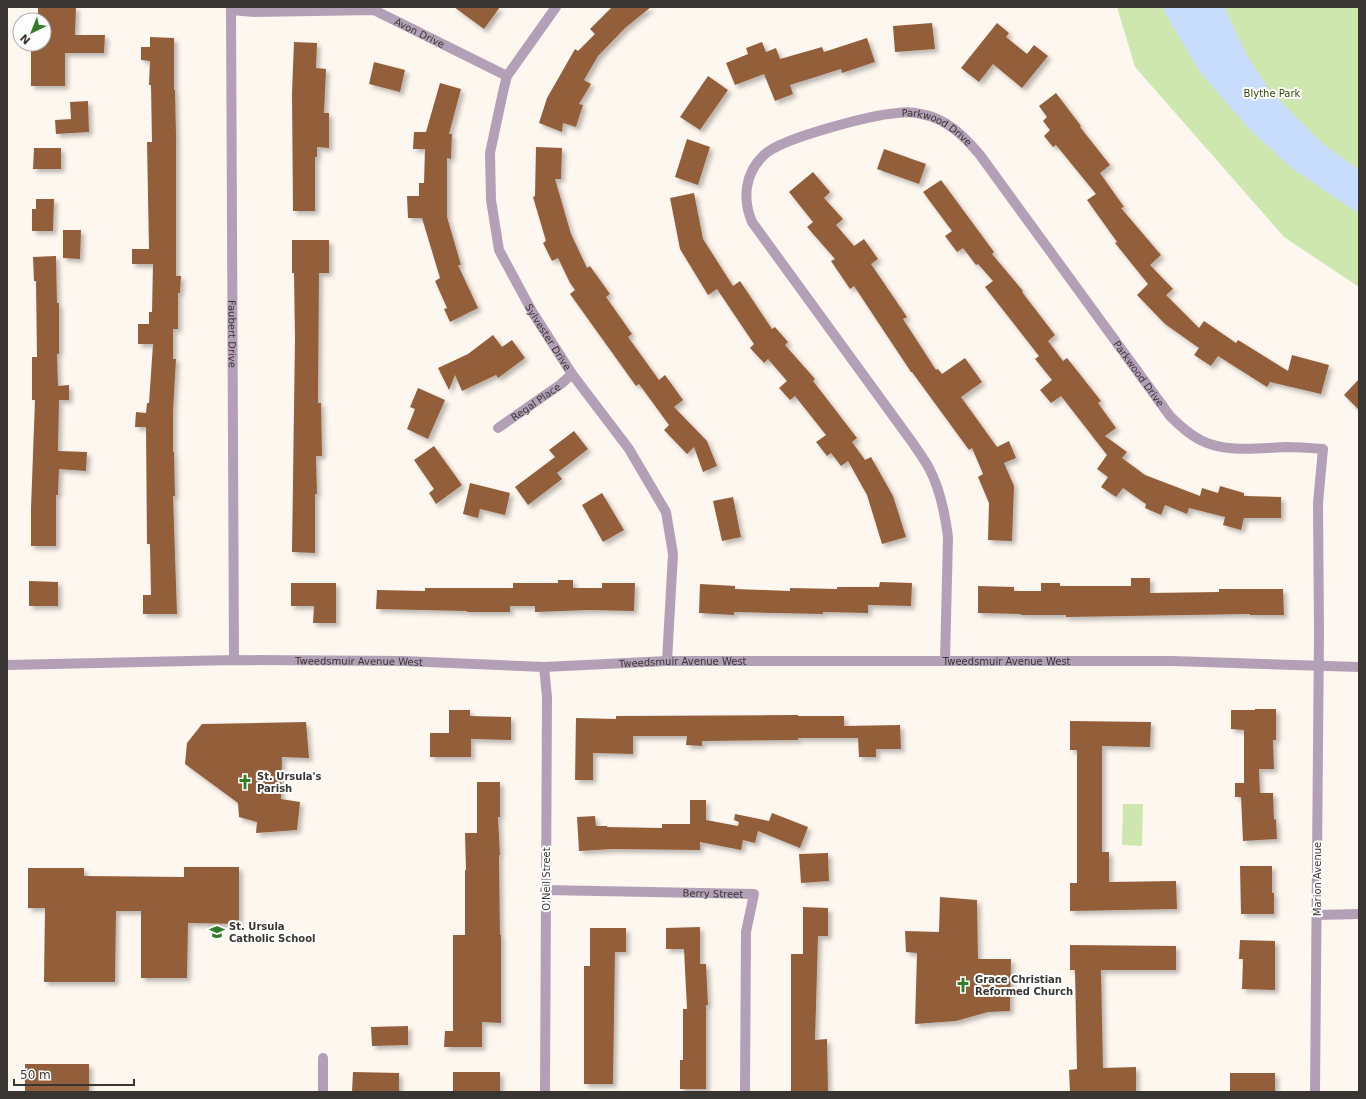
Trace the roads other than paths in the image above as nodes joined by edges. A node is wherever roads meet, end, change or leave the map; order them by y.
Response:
1 (556, 7) edge
2 (231, 8) edge
3 (508, 76) junction
4 (572, 374) junction
5 (498, 428) dead end
6 (234, 660) junction
7 (667, 661) junction
8 (946, 661) junction
9 (7, 665) edge
10 (544, 667) junction
11 (1319, 667) junction
12 (1359, 667) edge
13 (546, 890) junction
14 (1359, 914) edge
15 (1317, 915) junction
16 (323, 1058) dead end
17 (323, 1092) edge
18 (545, 1092) edge
19 (745, 1092) edge
20 (1315, 1092) edge

1 - 3 street, Sylvester Drive
2 - 3 street, Avon Drive
2 - 6 street, Faubert Drive
3 - 4 street, Sylvester Drive
4 - 5 street, Regal Place
4 - 7 street, Sylvester Drive
6 - 9 street, Tweedsmuir Avenue West
6 - 10 street, Tweedsmuir Avenue West
7 - 8 street, Tweedsmuir Avenue West
7 - 10 street, Tweedsmuir Avenue West
8 - 11 street, Tweedsmuir Avenue West
8 - 11 street, Parkwood Drive
10 - 13 street, O'Neil Street
11 - 12 street, Tweedsmuir Avenue West
11 - 15 street, Marion Avenue
13 - 18 street, O'Neil Street
13 - 19 street, Berry Street
14 - 15 street
15 - 20 street, Marion Avenue
16 - 17 street

